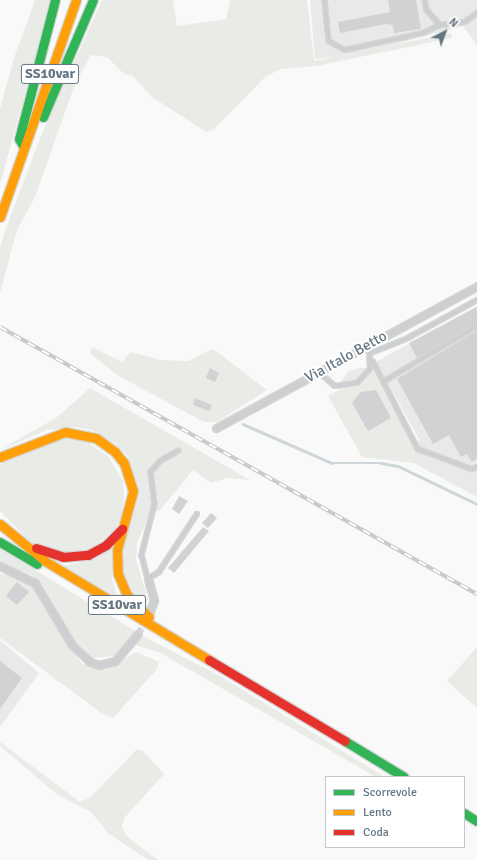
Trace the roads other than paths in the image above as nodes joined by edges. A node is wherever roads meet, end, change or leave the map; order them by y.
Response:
1 (55, 0) edge
2 (76, 0) edge
3 (92, 0) edge
4 (325, 0) edge
5 (425, 0) edge
6 (477, 13) edge
7 (440, 25) junction
8 (24, 148) junction
9 (0, 217) edge
10 (477, 286) edge
11 (477, 300) edge
12 (477, 326) edge
13 (369, 345) junction
14 (371, 353) junction
15 (372, 361) junction
16 (319, 372) junction
17 (383, 382) junction
18 (216, 428) dead end
19 (179, 451) dead end
20 (0, 457) edge
21 (477, 467) edge
22 (197, 514) dead end
23 (0, 519) edge
24 (0, 524) edge
25 (125, 525) junction
26 (0, 542) edge
27 (0, 566) edge
28 (64, 572) junction
29 (148, 579) junction
30 (149, 614) tunnel mouth
31 (138, 634) tunnel mouth
32 (170, 636) junction
33 (402, 776) edge
34 (465, 814) edge
35 (477, 821) edge

1 - 8 highway
2 - 8 highway, SS10var
3 - 8 highway
4 - 7 lane
5 - 7 lane
6 - 7 lane
8 - 9 highway, SS10var
10 - 13 street, Via Italo Betto
11 - 14 lane
12 - 17 lane
13 - 14 lane
13 - 16 street, Via Italo Betto
14 - 15 lane
15 - 16 lane
15 - 17 lane
16 - 18 street, Via Italo Betto
17 - 21 lane
19 - 29 lane
20 - 25 highway
22 - 29 lane
23 - 25 highway
24 - 28 highway, SS10var
25 - 32 highway
26 - 28 highway
27 - 31 street
28 - 32 highway, SS10var
29 - 30 street
32 - 33 highway, SS10var
34 - 35 highway

